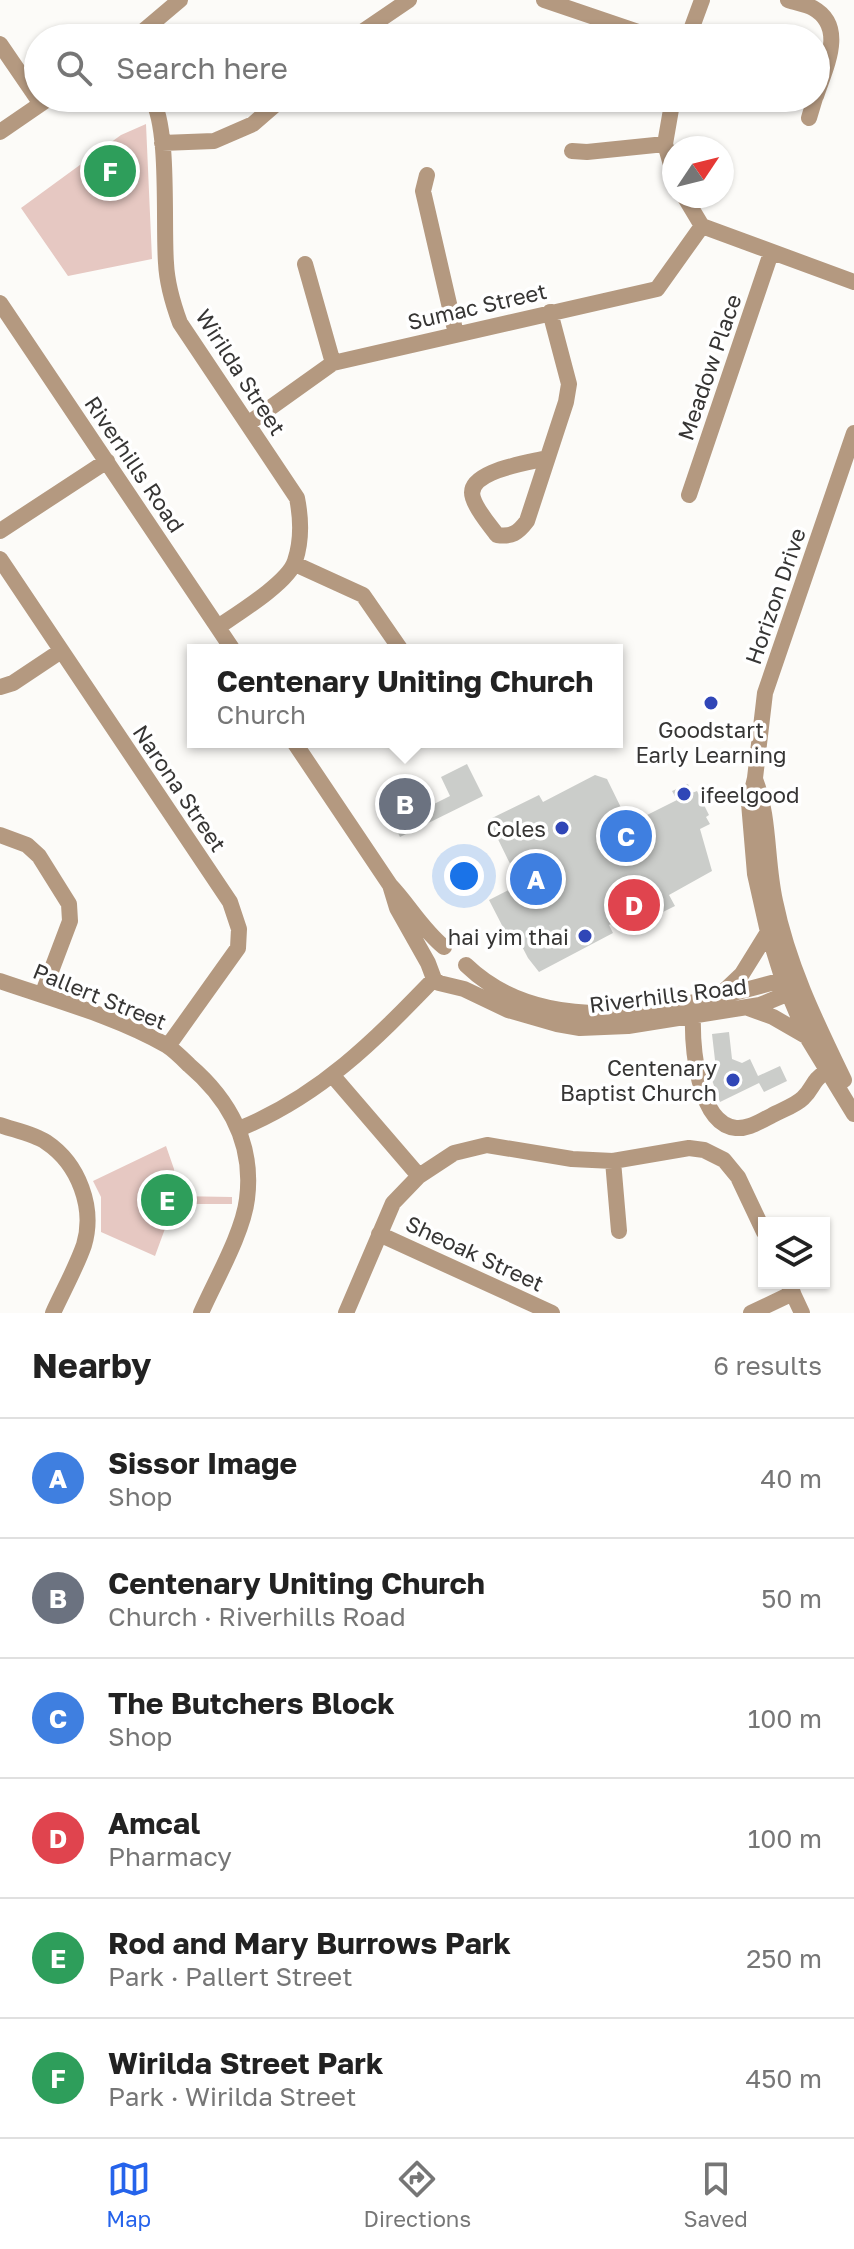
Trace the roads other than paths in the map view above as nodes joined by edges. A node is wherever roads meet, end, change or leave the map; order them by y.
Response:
1 (180, 0) edge
2 (409, 0) edge
3 (702, 0) edge
4 (788, 0) edge
5 (549, 1) edge
6 (152, 24) edge
7 (374, 24) edge
8 (616, 24) edge
9 (693, 24) edge
10 (830, 24) edge
11 (830, 24) edge
12 (0, 44) edge
13 (830, 53) edge
14 (24, 74) edge
15 (29, 112) edge
16 (158, 112) edge
17 (267, 112) edge
18 (671, 112) edge
19 (811, 112) edge
20 (809, 118) dead end
21 (0, 132) edge
22 (666, 136) edge
23 (162, 143) junction
24 (662, 144) edge
25 (572, 151) dead end
26 (427, 175) dead end
27 (691, 208) edge
28 (702, 226) junction
29 (771, 253) junction
30 (305, 264) dead end
31 (854, 282) edge
32 (0, 303) edge
33 (550, 312) junction
34 (456, 334) junction
35 (333, 363) junction
36 (249, 423) junction
37 (854, 434) edge
38 (547, 458) junction
39 (107, 461) junction
40 (689, 495) dead end
41 (0, 531) edge
42 (0, 559) edge
43 (295, 564) junction
44 (218, 627) junction
45 (229, 644) edge
46 (397, 644) edge
47 (61, 651) junction
48 (0, 687) edge
49 (298, 748) edge
50 (755, 778) junction
51 (0, 835) edge
52 (390, 885) junction
53 (768, 932) junction
54 (444, 947) junction
55 (428, 963) junction
56 (466, 965) junction
57 (0, 981) edge
58 (441, 982) junction
59 (792, 984) junction
60 (42, 995) junction
61 (719, 995) junction
62 (745, 1007) junction
63 (693, 1014) junction
64 (807, 1037) junction
65 (168, 1046) junction
66 (827, 1071) junction
67 (333, 1076) junction
68 (854, 1102) edge
69 (854, 1114) edge
70 (0, 1125) edge
71 (239, 1129) junction
72 (613, 1161) junction
73 (419, 1176) junction
74 (758, 1219) edge
75 (619, 1231) dead end
76 (379, 1234) junction
77 (789, 1289) edge
78 (791, 1289) edge
79 (53, 1313) edge
80 (201, 1313) edge
81 (346, 1313) edge
82 (552, 1313) edge
83 (751, 1313) edge
84 (802, 1313) edge

1 - 6 street
2 - 7 street
3 - 9 street
4 - 11 street
5 - 8 street
10 - 13 street
12 - 14 street
15 - 21 street
16 - 23 street, Wirilda Street
17 - 23 street
18 - 22 street
19 - 20 street
23 - 36 street, Wirilda Street
24 - 25 street
26 - 34 street
27 - 28 street
28 - 29 street
28 - 33 street, Sumac Street
29 - 31 street
29 - 40 street, Meadow Place
30 - 35 street
32 - 39 street, Riverhills Road
33 - 34 street, Sumac Street
33 - 38 street
34 - 35 street, Sumac Street
35 - 36 street, Sumac Street
36 - 43 street, Wirilda Street
37 - 50 street, Horizon Drive
38 - 38 street
39 - 41 street
39 - 44 street, Riverhills Road
42 - 47 street, Narona Street
43 - 44 street
43 - 46 street
44 - 45 street, Riverhills Road
47 - 48 street
47 - 65 street, Narona Street
49 - 52 street
50 - 53 street, Horizon Drive
50 - 59 street, Horizon Drive
51 - 60 street
52 - 54 street
52 - 55 street
53 - 59 street, Horizon Drive
53 - 61 street
54 - 55 street
54 - 56 street
55 - 58 street
56 - 58 street
56 - 61 street, Riverhills Road
57 - 60 street, Pallert Street
58 - 63 street, Riverhills Road
58 - 67 street
59 - 61 street, Riverhills Road
59 - 62 street, Riverhills Road
59 - 64 street, Horizon Drive
59 - 68 street, Horizon Drive
60 - 65 street, Pallert Street
62 - 63 street, Riverhills Road
62 - 64 street
63 - 66 street
64 - 66 street, Horizon Drive
65 - 71 street, Pallert Street
66 - 69 street, Horizon Drive
67 - 71 street
67 - 73 street
70 - 79 street
71 - 80 street, Pallert Street
72 - 73 street
72 - 74 street
72 - 75 street
73 - 76 street
76 - 81 street
76 - 82 street, Sheoak Street
77 - 83 street
78 - 84 street

